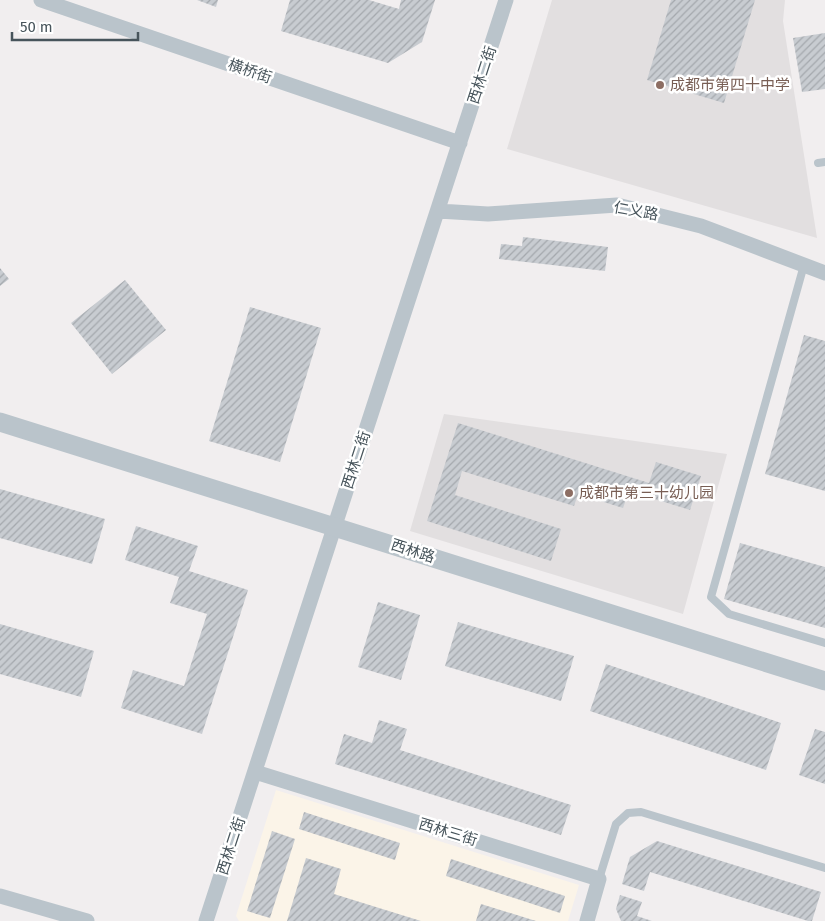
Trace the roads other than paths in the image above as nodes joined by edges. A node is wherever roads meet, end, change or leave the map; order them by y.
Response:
1 (41, 0) edge
2 (506, 0) edge
3 (460, 143) junction
4 (438, 211) junction
5 (804, 265) junction
6 (825, 273) edge
7 (0, 422) edge
8 (335, 526) junction
9 (825, 643) edge
10 (825, 681) edge
11 (255, 772) junction
12 (825, 868) edge
13 (599, 880) junction
14 (0, 896) edge
15 (87, 921) edge
16 (206, 921) edge
17 (587, 921) edge

1 - 3 street, 横桥街
2 - 3 street, 西林二街
3 - 4 street, 西林二街
4 - 5 street, 仁义路
4 - 8 street, 西林二街
5 - 6 street, 仁义路
5 - 9 lane
7 - 8 street, 西林路
8 - 10 street, 西林路
8 - 11 street, 西林二街
11 - 13 street, 西林三街
11 - 16 street, 西林二街
12 - 13 lane
13 - 17 street
14 - 15 street

